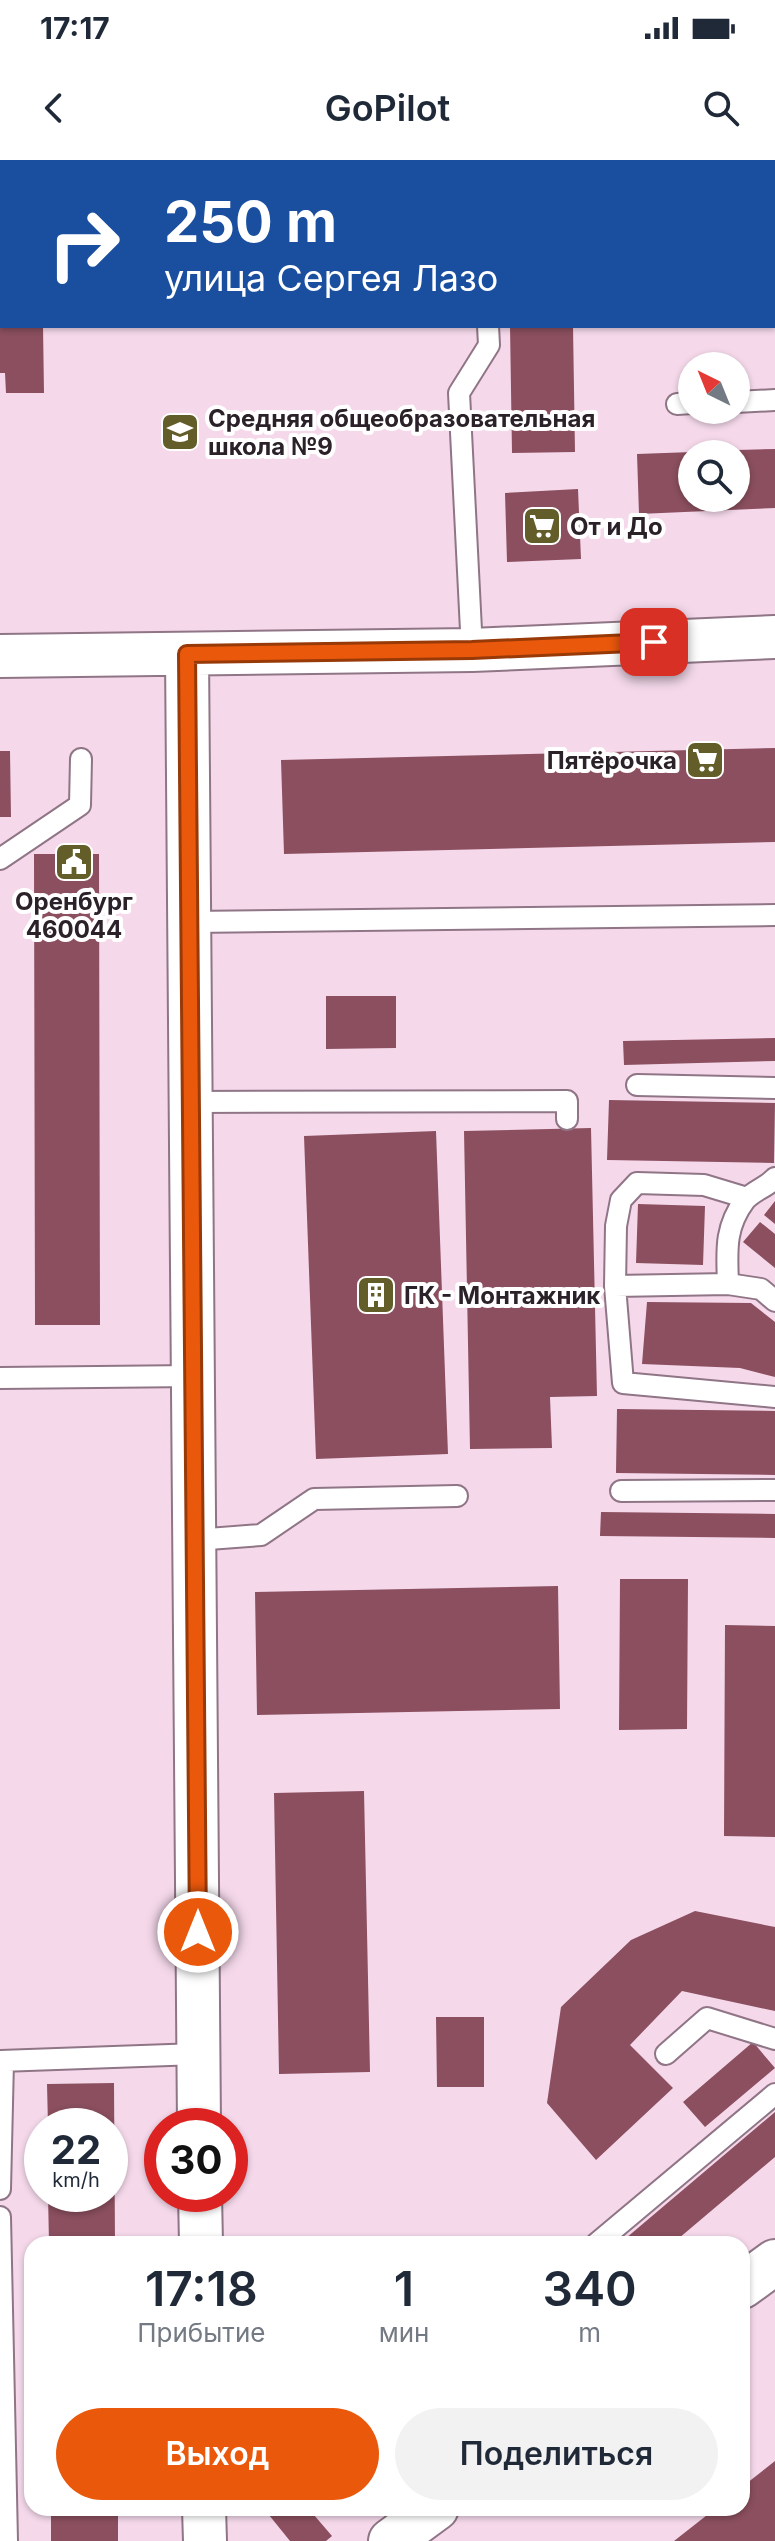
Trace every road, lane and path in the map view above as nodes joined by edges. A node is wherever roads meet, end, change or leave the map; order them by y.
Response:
1 (488, 328) edge
2 (775, 400) edge
3 (750, 401) edge
4 (775, 637) edge
5 (472, 650) junction
6 (187, 654) junction
7 (0, 656) edge
8 (81, 759) dead end
9 (0, 859) edge
10 (775, 915) edge
11 (190, 922) junction
12 (637, 1085) dead end
13 (775, 1088) edge
14 (191, 1102) junction
15 (567, 1119) dead end
16 (775, 1178) edge
17 (747, 1198) junction
18 (728, 1284) junction
19 (615, 1286) junction
20 (775, 1301) edge
21 (194, 1376) junction
22 (0, 1378) edge
23 (775, 1397) edge
24 (775, 1490) edge
25 (621, 1491) dead end
26 (457, 1496) dead end
27 (195, 1540) junction
28 (775, 2039) edge
29 (198, 2054) junction
30 (666, 2054) dead end
31 (2, 2061) edge
32 (775, 2094) edge
33 (199, 2108) edge
34 (0, 2189) edge
35 (200, 2212) edge
36 (0, 2217) edge
37 (201, 2236) edge
38 (606, 2236) edge
39 (775, 2262) edge
40 (750, 2280) edge
41 (204, 2516) edge
42 (425, 2516) edge
43 (7, 2541) edge
44 (205, 2541) edge
45 (391, 2541) edge

1 - 5 lane
2 - 3 lane
4 - 5 street
5 - 6 street
6 - 7 street
6 - 11 street
8 - 9 lane
10 - 11 lane
11 - 14 street
12 - 13 lane
14 - 15 lane
14 - 21 street
16 - 17 lane
17 - 18 lane
17 - 19 lane
18 - 19 lane
18 - 20 lane
19 - 23 lane
21 - 22 lane
21 - 27 street
24 - 25 lane
26 - 27 lane
27 - 29 street
28 - 30 lane
29 - 31 lane
29 - 33 street
31 - 34 lane
32 - 38 lane
35 - 37 street
36 - 43 lane
39 - 40 main road
41 - 44 street
42 - 45 main road

